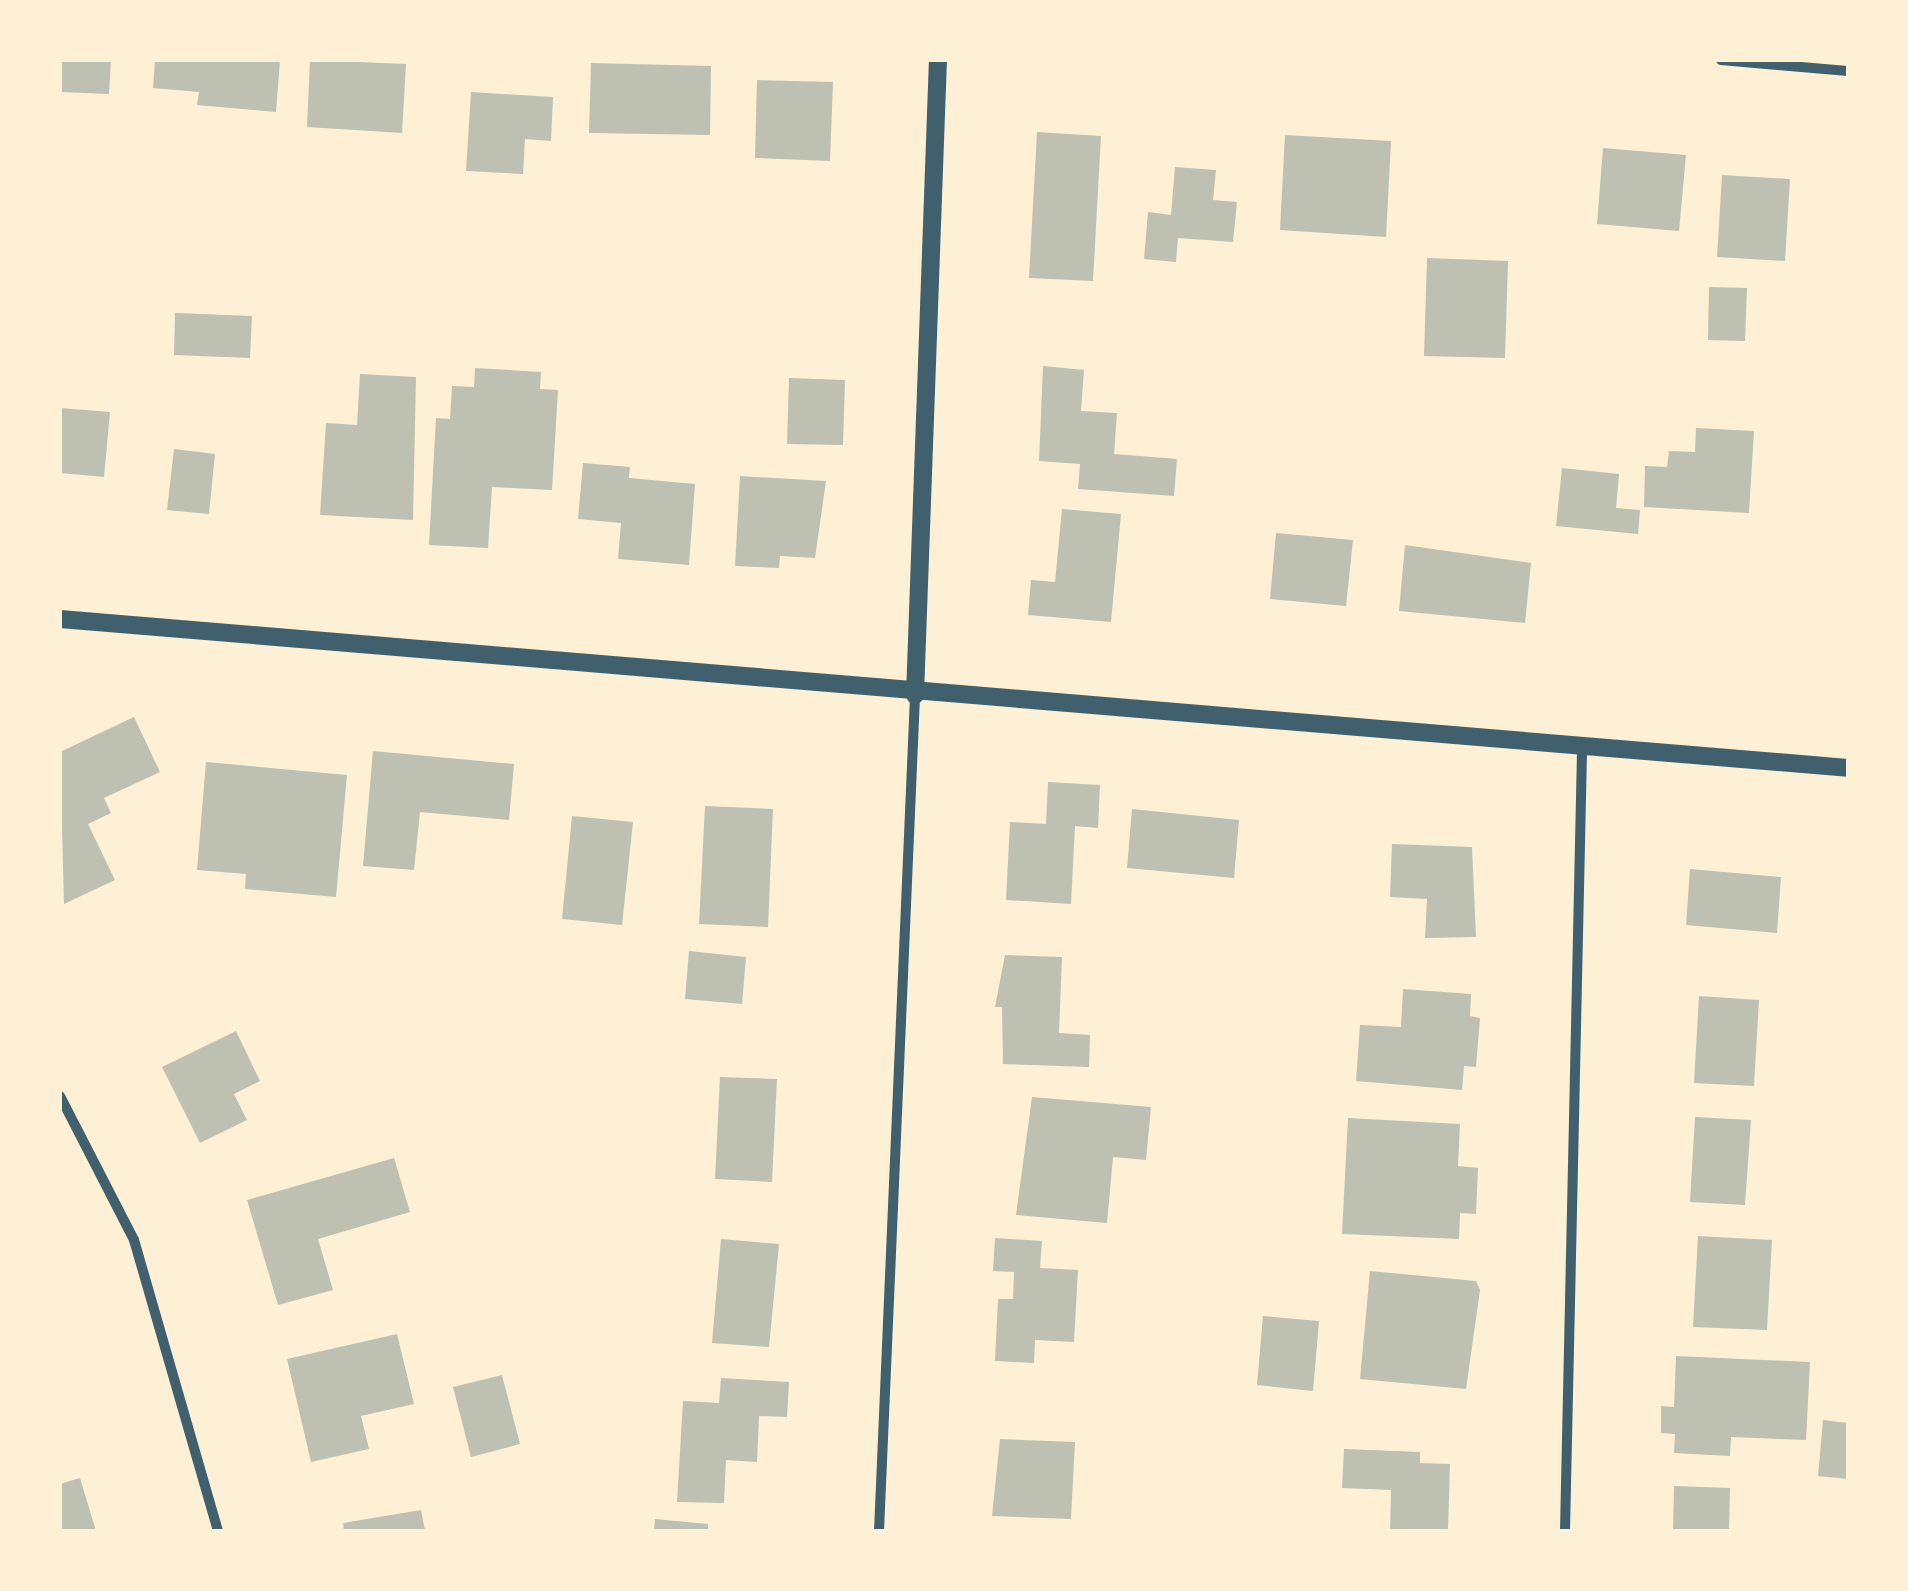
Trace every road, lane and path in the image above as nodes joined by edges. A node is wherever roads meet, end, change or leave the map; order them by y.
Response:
1 (938, 60) edge
2 (1721, 60) edge
3 (1848, 71) edge
4 (60, 619) edge
5 (915, 695) junction
6 (1582, 751) junction
7 (1848, 768) edge
8 (60, 1096) edge
9 (218, 1531) edge
10 (880, 1531) edge
11 (1564, 1531) edge

1 - 5 street
2 - 3 street
4 - 5 street
5 - 6 street
5 - 10 street
6 - 7 street
6 - 11 street
8 - 9 street

